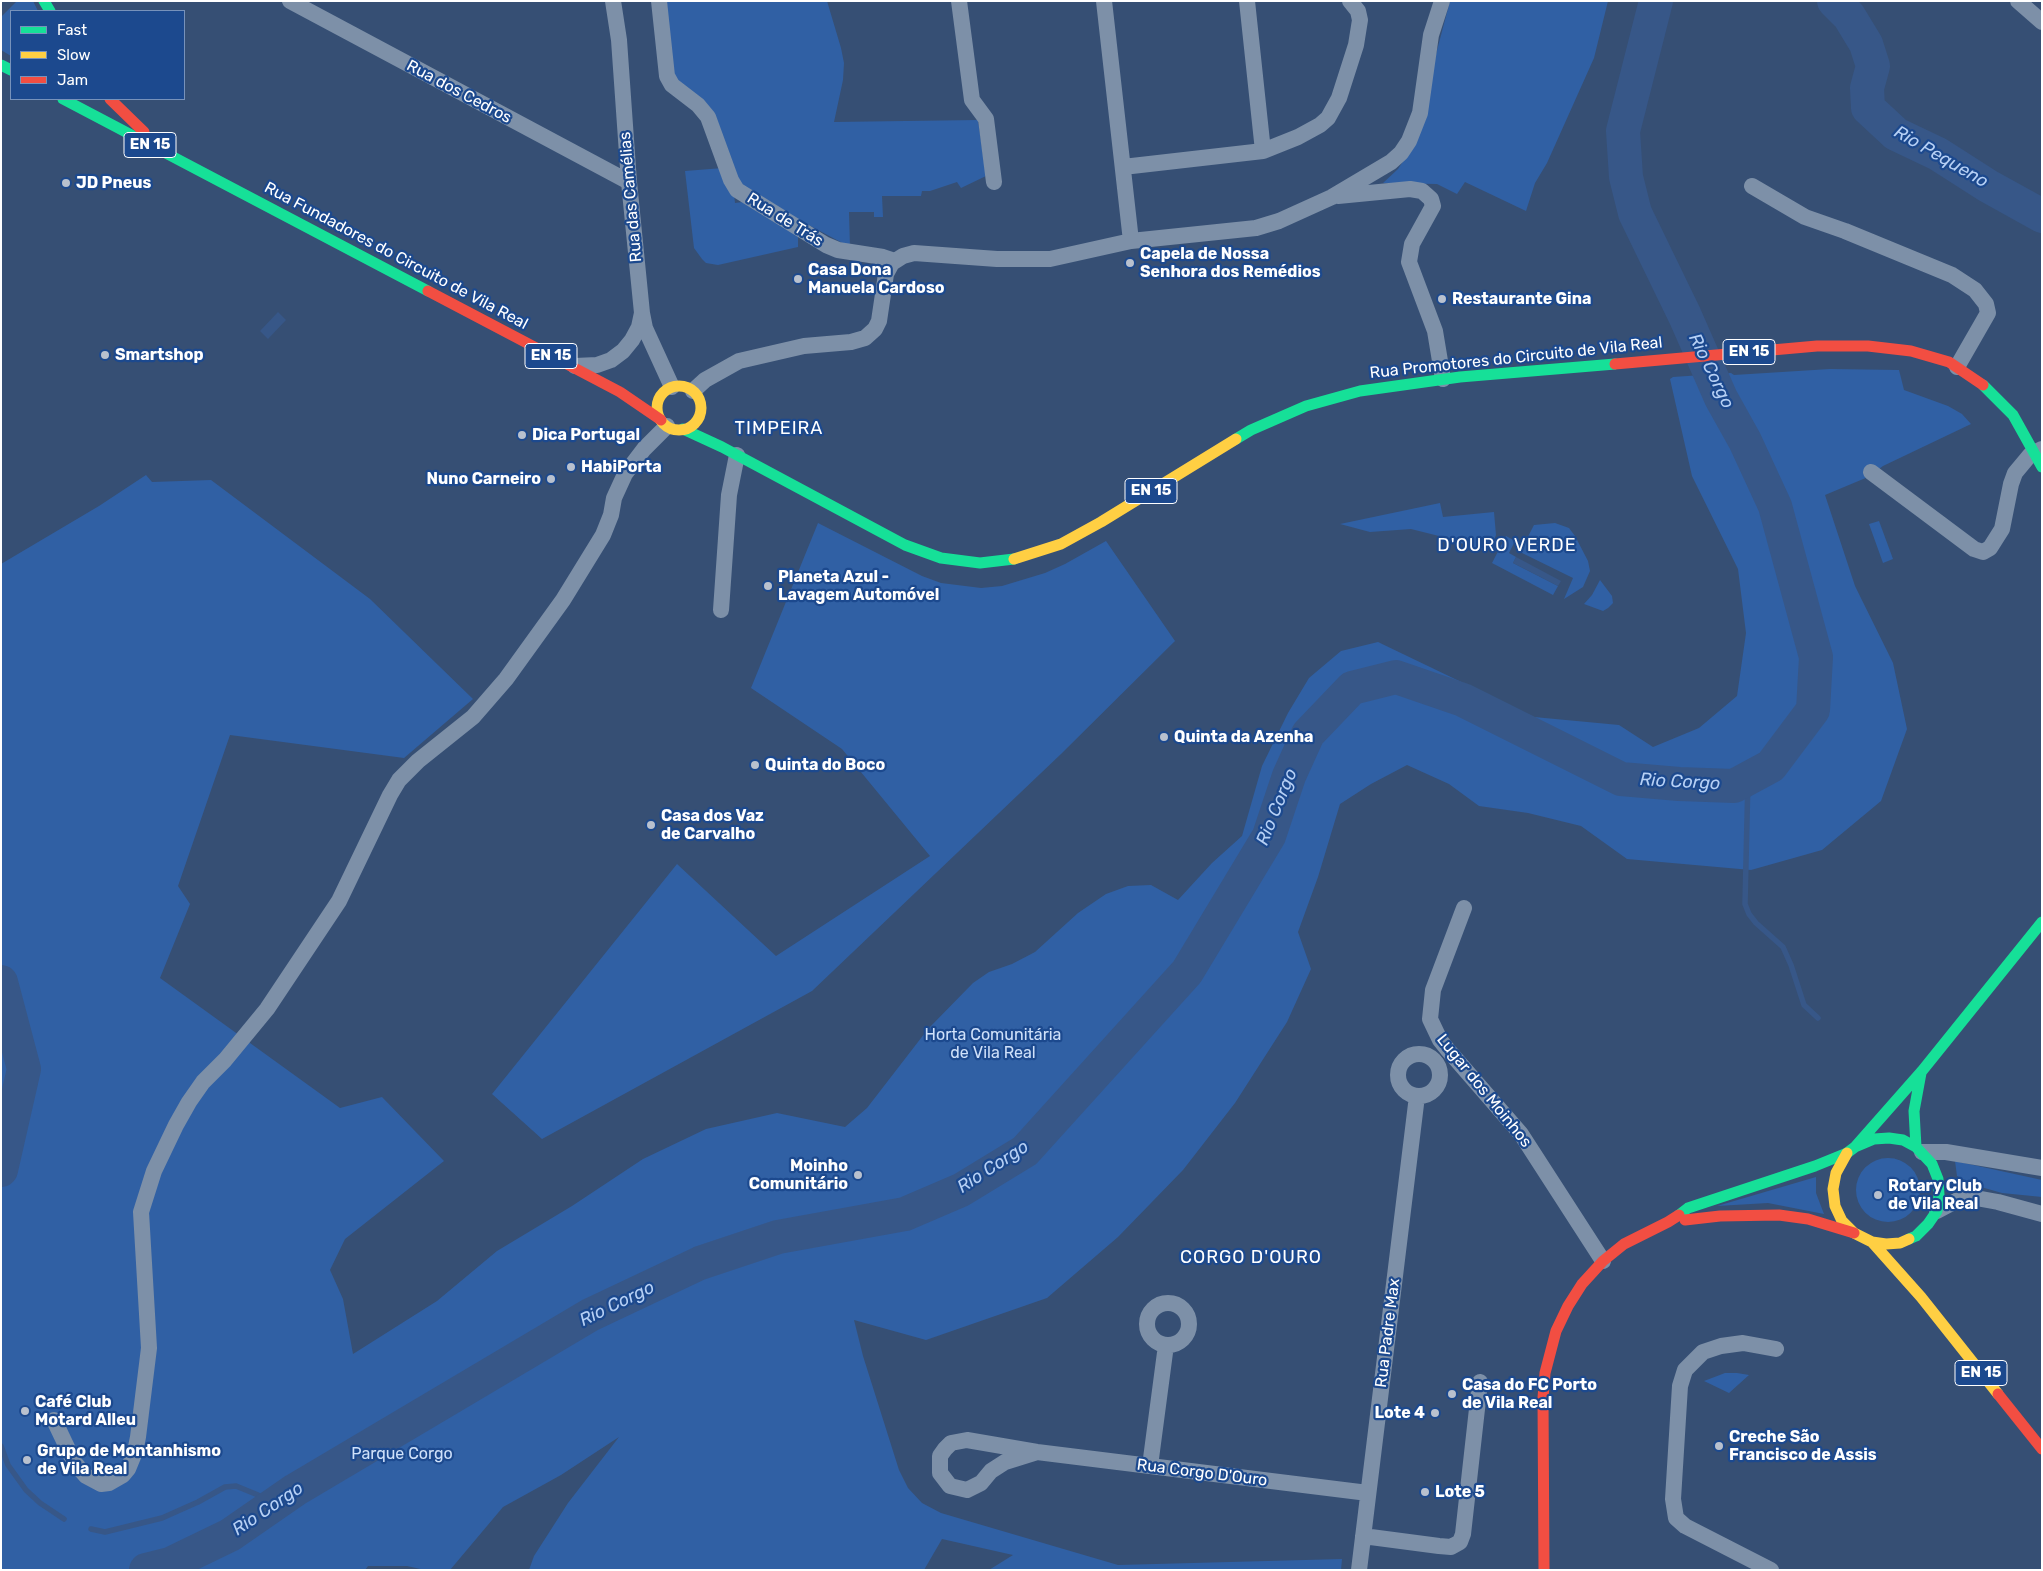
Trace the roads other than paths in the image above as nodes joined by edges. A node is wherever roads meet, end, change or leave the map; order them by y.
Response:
1 (290, 1) edge
2 (613, 1) edge
3 (659, 1) edge
4 (960, 1) edge
5 (1104, 1) edge
6 (1247, 1) edge
7 (1350, 1) edge
8 (1442, 1) edge
9 (2018, 1) edge
10 (2042, 22) edge
11 (65, 100) edge
12 (111, 100) edge
13 (1263, 151) junction
14 (1123, 167) junction
15 (629, 182) junction
16 (994, 182) dead end
17 (1752, 186) dead end
18 (237, 192) junction
19 (1332, 197) junction
20 (1131, 241) junction
21 (895, 261) junction
22 (642, 313) junction
23 (568, 365) junction
24 (1957, 366) junction
25 (1443, 378) junction
26 (693, 391) junction
27 (620, 392) junction
28 (657, 393) junction
29 (699, 416) junction
30 (670, 425) junction
31 (722, 447) junction
32 (2038, 450) edge
33 (737, 456) junction
34 (2042, 467) edge
35 (1871, 472) dead end
36 (721, 610) dead end
37 (1464, 908) dead end
38 (2042, 922) edge
39 (1922, 1072) junction
40 (1417, 1096) dead end
41 (1919, 1149) junction
42 (1851, 1150) junction
43 (2042, 1168) edge
44 (1937, 1210) junction
45 (2042, 1214) edge
46 (1668, 1222) junction
47 (1854, 1233) junction
48 (1872, 1242) junction
49 (1603, 1261) junction
50 (1913, 1273) dead end
51 (1921, 1297) junction
52 (1166, 1345) dead end
53 (1776, 1349) dead end
54 (1480, 1382) dead end
55 (54, 1420) dead end
56 (2042, 1449) edge
57 (1037, 1452) junction
58 (1150, 1466) junction
59 (1368, 1493) junction
60 (1363, 1536) junction
61 (1359, 1570) edge
62 (1544, 1570) edge
63 (1772, 1570) edge

1 - 15 street, Rua dos Cedros
2 - 15 street, Rua das Camélias
3 - 21 street, Rua de Trás
4 - 16 street
5 - 14 street
6 - 13 street
7 - 13 street
8 - 19 street
9 - 10 street
11 - 18 main road, Rua Fundadores do Circuito de Vila Real / EN 15
12 - 18 main road, Rua Fundadores do Circuito de Vila Real / EN 15
13 - 14 street
14 - 20 street
15 - 22 street, Rua das Camélias
17 - 24 street
18 - 23 main road, Rua Fundadores do Circuito de Vila Real / EN 15
19 - 20 street
19 - 25 street
20 - 21 street
21 - 26 street
22 - 23 street
22 - 28 street, Rua das Camélias
23 - 27 main road, Rua Fundadores do Circuito de Vila Real / EN 15
24 - 25 main road, Rua Promotores do Circuito de Vila Real / EN 15
24 - 32 main road, EN 15
25 - 33 main road, Rua Promotores do Circuito de Vila Real / EN 15
26 - 28 main road, EN 15
26 - 29 main road, EN 15
27 - 28 main road, Rua Fundadores do Circuito de Vila Real / EN 15
27 - 30 main road, Rua Fundadores do Circuito de Vila Real / EN 15
28 - 30 main road
29 - 30 main road
29 - 31 main road, EN 15
30 - 31 main road, Rua Fundadores do Circuito de Vila Real / EN 15
30 - 55 street
31 - 33 main road, Rua Promotores do Circuito de Vila Real / EN 15
32 - 34 main road, EN 15
32 - 35 street
33 - 36 street
37 - 49 street, Lugar dos Moinhos
38 - 39 main road, EN 15
39 - 41 main road, EN 15
39 - 42 main road, EN 15
40 - 59 street, Rua Padre Max
41 - 42 main road
41 - 43 street
41 - 44 main road, EN 15
42 - 46 main road
42 - 47 main road, EN 15
44 - 45 street
44 - 48 main road, EN 15
46 - 47 main road
46 - 49 main road
47 - 48 main road, EN 15
48 - 51 main road, EN 15
49 - 62 main road
50 - 51 main road, EN 15
51 - 56 main road, EN 15
52 - 58 street
53 - 63 street
54 - 60 street
57 - 57 street, Rua Corgo D'Ouro
57 - 58 street, Rua Corgo D'Ouro
58 - 59 street, Rua Corgo D'Ouro
59 - 60 street, Rua Padre Max
60 - 61 street, Rua Padre Max

